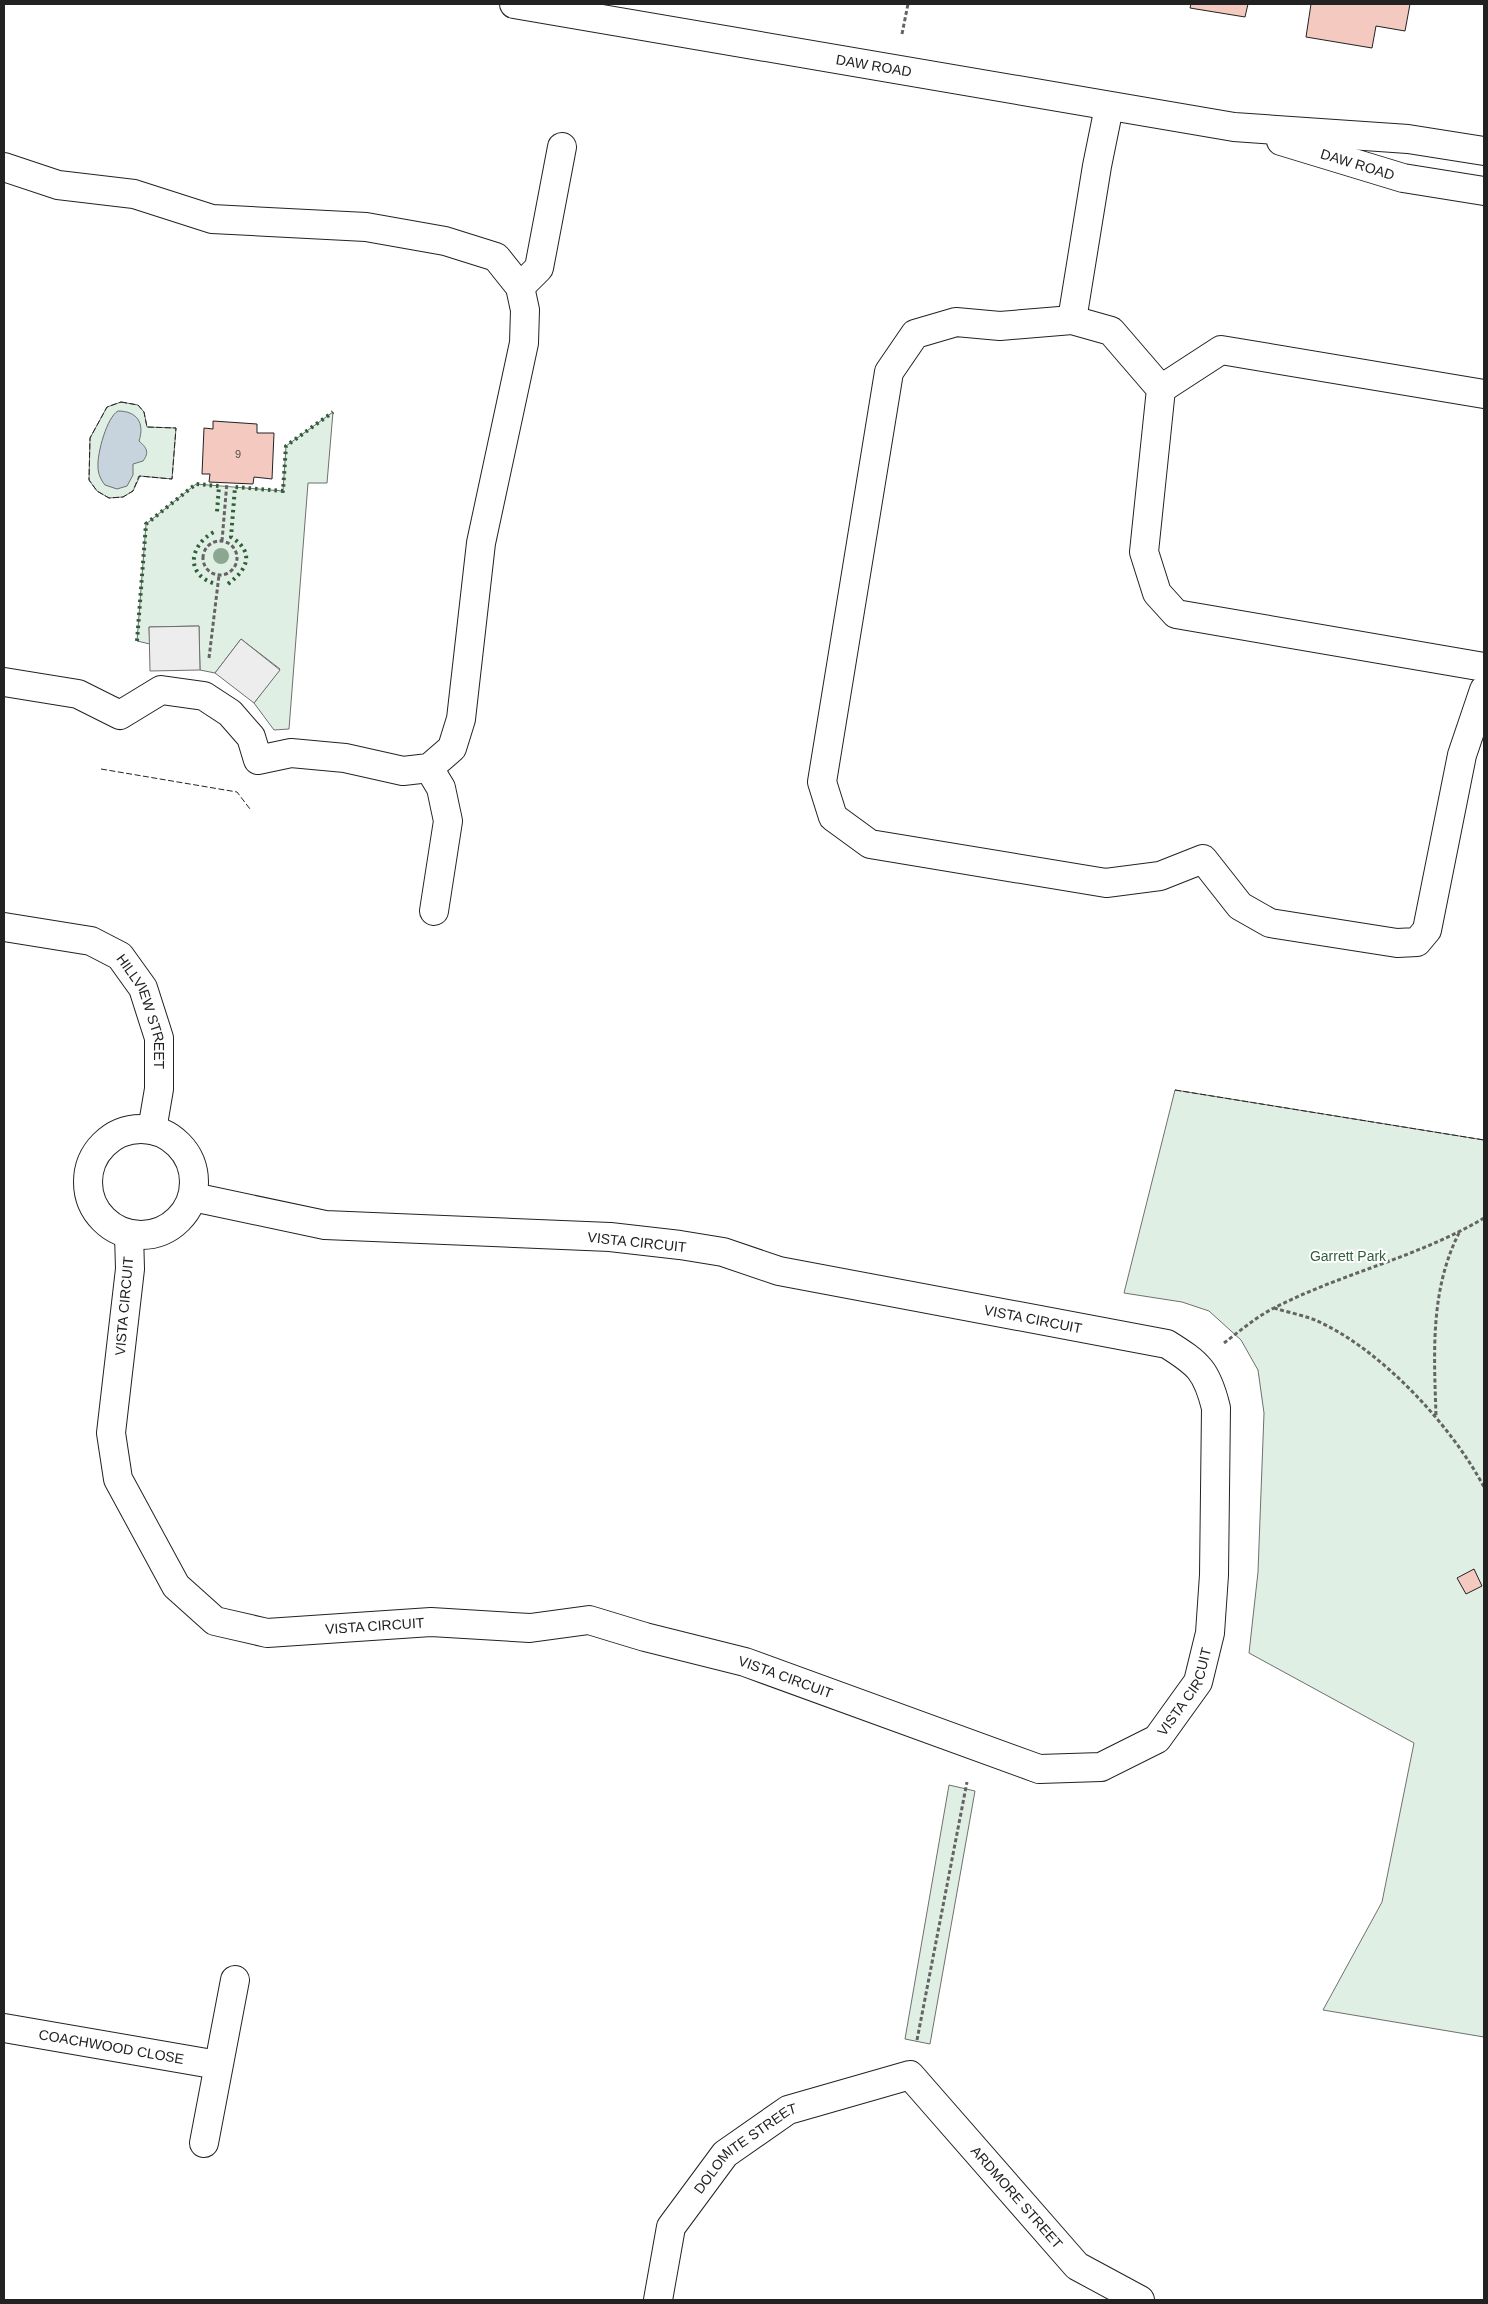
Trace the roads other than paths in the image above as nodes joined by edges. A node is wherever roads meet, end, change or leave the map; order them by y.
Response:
1 (514, 4) edge
2 (1109, 107) junction
3 (1234, 127) junction
4 (562, 147) dead end
5 (1484, 151) edge
6 (4, 167) edge
7 (1484, 191) edge
8 (520, 287) junction
9 (1072, 320) junction
10 (1161, 389) junction
11 (1484, 394) edge
12 (1484, 667) edge
13 (4, 682) edge
14 (1484, 690) edge
15 (429, 768) junction
16 (434, 911) dead end
17 (4, 927) edge
18 (152, 1130) junction
19 (193, 1197) junction
20 (128, 1234) junction
21 (235, 1980) dead end
22 (4, 2028) edge
23 (218, 2065) junction
24 (910, 2075) joint
25 (204, 2143) dead end
26 (658, 2300) edge
27 (1140, 2300) edge

1 - 2 street, DAW ROAD
2 - 3 street, DAW ROAD
2 - 9 street
3 - 5 street, DAW ROAD
3 - 7 street, DAW ROAD
4 - 8 street
6 - 8 street
8 - 15 street
9 - 10 street
9 - 14 street
10 - 11 street
10 - 12 street
13 - 15 street
15 - 16 street
17 - 18 street, HILLVIEW STREET
18 - 19 street
18 - 20 street
19 - 20 street
19 - 20 street, VISTA CIRCUIT
21 - 23 street
22 - 23 street, COACHWOOD CLOSE
23 - 25 street
24 - 26 street, DOLOMITE STREET
24 - 27 street, ARDMORE STREET

